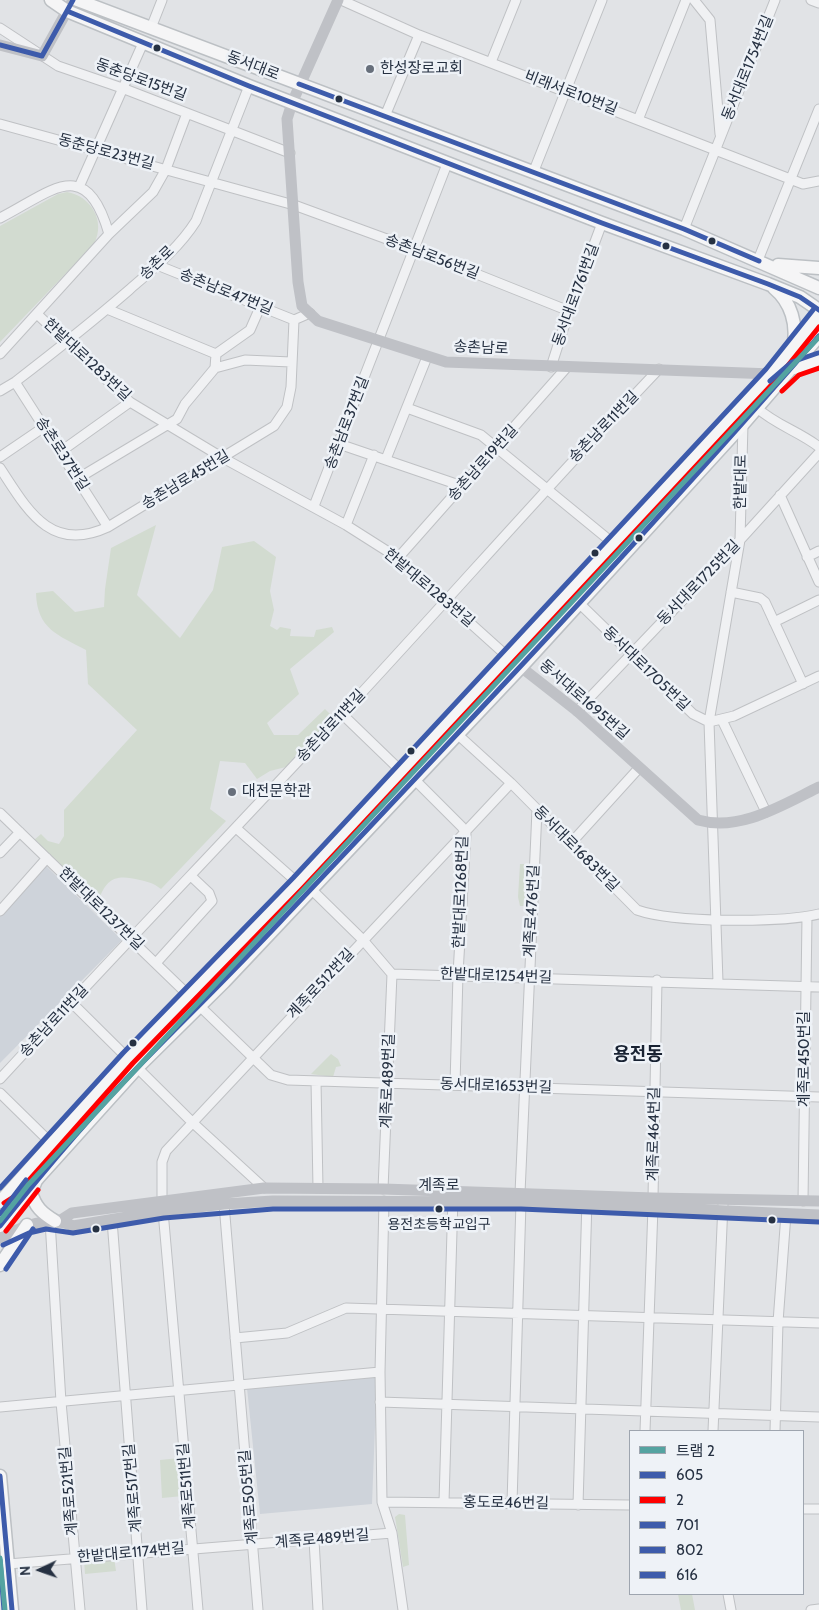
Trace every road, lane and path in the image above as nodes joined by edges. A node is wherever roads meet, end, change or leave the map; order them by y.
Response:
1 (51, 0) edge
2 (77, 0) edge
3 (162, 0) edge
4 (339, 0) edge
5 (516, 0) edge
6 (602, 0) edge
7 (686, 0) edge
8 (694, 0) edge
9 (774, 0) edge
10 (811, 0) edge
11 (819, 3) edge
12 (70, 5) edge
13 (0, 28) edge
14 (150, 28) junction
15 (419, 34) junction
16 (143, 43) junction
17 (0, 45) edge
18 (42, 56) junction
19 (491, 62) junction
20 (300, 84) junction
21 (249, 86) junction
22 (122, 88) junction
23 (566, 91) junction
24 (292, 102) junction
25 (819, 109) edge
26 (187, 113) junction
27 (385, 116) junction
28 (638, 120) junction
29 (0, 124) edge
30 (232, 131) junction
31 (721, 136) junction
32 (96, 149) junction
33 (715, 150) junction
34 (290, 153) junction
35 (447, 164) junction
36 (166, 169) junction
37 (533, 173) junction
38 (791, 179) junction
39 (819, 181) edge
40 (211, 182) junction
41 (80, 187) junction
42 (294, 205) junction
43 (1, 216) edge
44 (602, 223) junction
45 (684, 229) junction
46 (109, 234) junction
47 (414, 249) junction
48 (762, 262) junction
49 (157, 265) junction
50 (819, 268) edge
51 (768, 284) junction
52 (819, 288) edge
53 (261, 306) junction
54 (107, 309) junction
55 (819, 310) edge
56 (569, 311) junction
57 (310, 313) junction
58 (37, 314) junction
59 (819, 315) edge
60 (294, 320) junction
61 (819, 336) edge
62 (379, 340) junction
63 (67, 342) junction
64 (793, 347) junction
65 (0, 354) edge
66 (216, 354) junction
67 (428, 357) junction
68 (819, 360) edge
69 (291, 362) junction
70 (551, 366) junction
71 (566, 367) junction
72 (215, 368) junction
73 (659, 369) junction
74 (788, 372) junction
75 (772, 374) junction
76 (15, 382) junction
77 (0, 391) edge
78 (130, 402) junction
79 (407, 408) junction
80 (757, 408) junction
81 (168, 423) junction
82 (743, 424) junction
83 (44, 427) junction
84 (339, 444) junction
85 (498, 446) junction
86 (819, 448) edge
87 (60, 452) junction
88 (819, 453) edge
89 (374, 455) junction
90 (0, 457) edge
91 (223, 458) junction
92 (386, 459) junction
93 (0, 468) edge
94 (77, 479) junction
95 (462, 486) junction
96 (546, 487) junction
97 (780, 495) junction
98 (314, 506) junction
99 (346, 525) junction
100 (108, 527) junction
101 (740, 540) junction
102 (614, 544) junction
103 (819, 552) edge
104 (807, 557) junction
105 (398, 558) junction
106 (819, 582) edge
107 (731, 592) junction
108 (447, 600) junction
109 (819, 600) edge
110 (579, 602) junction
111 (774, 622) junction
112 (630, 655) junction
113 (508, 657) junction
114 (522, 666) junction
115 (819, 676) edge
116 (803, 684) junction
117 (577, 711) junction
118 (342, 714) junction
119 (722, 720) junction
120 (709, 722) junction
121 (456, 733) junction
122 (639, 768) junction
123 (401, 771) junction
124 (414, 779) junction
125 (511, 783) junction
126 (819, 787) edge
127 (537, 810) junction
128 (766, 812) junction
129 (0, 813) edge
130 (714, 825) junction
131 (236, 828) junction
132 (20, 832) junction
133 (466, 834) junction
134 (571, 843) junction
135 (0, 854) edge
136 (48, 858) junction
137 (191, 876) junction
138 (298, 883) junction
139 (310, 889) junction
140 (0, 911) edge
141 (819, 914) edge
142 (807, 917) junction
143 (716, 919) junction
144 (132, 939) junction
145 (363, 940) junction
146 (156, 963) junction
147 (392, 974) junction
148 (458, 974) junction
149 (528, 977) junction
150 (657, 980) junction
151 (718, 982) junction
152 (805, 986) junction
153 (819, 987) edge
154 (190, 996) junction
155 (71, 1002) junction
156 (201, 1007) junction
157 (128, 1058) junction
158 (252, 1058) junction
159 (138, 1067) junction
160 (0, 1079) edge
161 (316, 1081) junction
162 (388, 1083) junction
163 (455, 1085) junction
164 (524, 1087) junction
165 (0, 1093) edge
166 (654, 1093) junction
167 (805, 1096) junction
168 (819, 1097) edge
169 (192, 1122) junction
170 (51, 1143) junction
171 (38, 1178) junction
172 (264, 1188) junction
173 (318, 1188) junction
174 (383, 1189) junction
175 (5, 1194) edge
176 (453, 1196) junction
177 (521, 1198) junction
178 (587, 1200) junction
179 (384, 1201) junction
180 (803, 1201) junction
181 (0, 1202) edge
182 (819, 1202) edge
183 (653, 1203) junction
184 (224, 1204) junction
185 (163, 1205) junction
186 (723, 1205) junction
187 (786, 1214) junction
188 (819, 1215) edge
189 (112, 1220) junction
190 (55, 1221) junction
191 (27, 1225) junction
192 (0, 1226) edge
193 (0, 1238) edge
194 (0, 1265) edge
195 (382, 1308) junction
196 (449, 1310) junction
197 (518, 1312) junction
198 (583, 1315) junction
199 (651, 1317) junction
200 (717, 1320) junction
201 (778, 1322) junction
202 (819, 1323) edge
203 (235, 1338) junction
204 (380, 1372) junction
205 (239, 1384) junction
206 (179, 1391) junction
207 (125, 1395) junction
208 (61, 1402) junction
209 (380, 1402) junction
210 (448, 1404) junction
211 (514, 1406) junction
212 (0, 1407) edge
213 (580, 1409) junction
214 (646, 1411) junction
215 (713, 1413) junction
216 (776, 1415) junction
217 (819, 1417) edge
218 (645, 1430) edge
219 (713, 1430) edge
220 (775, 1430) edge
221 (0, 1476) edge
222 (382, 1502) junction
223 (444, 1502) junction
224 (512, 1503) junction
225 (578, 1504) junction
226 (629, 1506) edge
227 (804, 1509) edge
228 (819, 1509) edge
229 (392, 1533) junction
230 (314, 1540) junction
231 (253, 1545) junction
232 (193, 1548) junction
233 (138, 1553) junction
234 (74, 1558) junction
235 (8, 1564) junction
236 (728, 1595) edge
237 (819, 1608) edge
238 (12, 1610) edge
239 (80, 1610) edge
240 (142, 1610) edge
241 (198, 1610) edge
242 (258, 1610) edge
243 (318, 1610) edge
244 (403, 1610) edge
245 (732, 1610) edge
246 (811, 1610) edge

1 - 12 main road, 동서대로
2 - 14 main road, 동서대로
3 - 14 street
4 - 15 street, 비래서로10번길
4 - 20 main road
5 - 19 street
6 - 23 street
7 - 28 street
8 - 31 street, 동서대로1754번길
9 - 31 street, 동서대로1754번길
10 - 11 street
12 - 16 main road, 동서대로
12 - 18 main road
13 - 18 street, 동춘당로15번길
14 - 20 main road, 동서대로
15 - 19 street, 비래서로10번길
15 - 27 street
16 - 21 main road, 동서대로
16 - 22 street
17 - 18 main road, 동춘당로15번길
18 - 22 street, 동춘당로15번길
19 - 23 street, 비래서로10번길
20 - 24 main road
20 - 27 main road, 동서대로
21 - 24 main road, 동서대로
21 - 30 street, 송촌로
22 - 26 street, 동춘당로15번길
22 - 32 street
23 - 28 street, 비래서로10번길
23 - 37 street
24 - 34 main road
24 - 35 main road, 동서대로
25 - 38 street
26 - 30 street, 동춘당로15번길
26 - 36 street
27 - 37 main road, 동서대로
28 - 33 street, 비래서로10번길
29 - 32 street, 동춘당로23번길
30 - 34 street, 동춘당로15번길
30 - 40 street, 송촌로
31 - 33 street, 동서대로1754번길
32 - 36 street, 동춘당로23번길
32 - 41 street
33 - 38 street, 비래서로10번길
33 - 45 street, 동서대로1754번길
34 - 42 main road
35 - 44 main road, 동서대로
35 - 47 street, 송촌남로37번길
36 - 40 street, 동춘당로23번길
36 - 46 street
37 - 45 main road, 동서대로
38 - 39 street, 비래서로10번길
38 - 48 street
40 - 42 street
40 - 49 street, 송촌로
41 - 43 street
41 - 46 street
42 - 47 street, 송촌남로56번길
42 - 57 main road
44 - 51 main road, 동서대로
44 - 56 street, 동서대로1761번길
45 - 48 main road, 동서대로
46 - 58 street
47 - 56 street, 송촌남로56번길
47 - 62 street, 송촌남로37번길
48 - 50 main road
48 - 52 main road, 동서대로
49 - 53 street, 송촌남로47번길
49 - 54 street, 송촌로
51 - 55 main road, 동서대로
51 - 64 main road
53 - 60 street, 송촌남로47번길
53 - 66 street
54 - 63 street, 송촌로
54 - 66 street
56 - 70 street, 동서대로1761번길
57 - 60 street
57 - 62 main road, 송촌남로
58 - 63 street, 한밭대로1283번길
58 - 65 street
59 - 64 main road
60 - 69 street, 송촌남로45번길
61 - 74 main road, 한밭대로
62 - 67 main road, 송촌남로
62 - 84 street, 송촌남로37번길
63 - 76 street, 송촌로
63 - 78 street, 한밭대로1283번길
64 - 75 main road
66 - 72 street
67 - 70 main road, 송촌남로
67 - 79 street
68 - 74 main road
69 - 72 street
69 - 91 street, 송촌남로45번길
70 - 71 main road, 송촌남로
71 - 73 main road, 송촌남로
71 - 85 street, 송촌남로19번길
72 - 81 street
73 - 75 main road, 송촌남로
73 - 96 street, 송촌남로11번길
74 - 80 main road, 한밭대로
75 - 102 main road
76 - 77 street, 송촌로
76 - 83 street, 송촌로37번길
78 - 81 street, 한밭대로1283번길
78 - 87 street
79 - 85 street
79 - 92 street
80 - 82 main road, 한밭대로
80 - 86 street
81 - 91 street, 한밭대로1283번길
81 - 94 street
82 - 101 street, 한밭대로
82 - 110 main road, 한밭대로
83 - 87 street, 송촌로37번길
83 - 90 street
84 - 89 street
84 - 98 street, 송촌남로37번길
85 - 95 street, 송촌남로19번길
85 - 96 street
87 - 94 street, 송촌로37번길
88 - 97 street, 동서대로1725번길
89 - 92 street
89 - 99 street
91 - 98 street, 한밭대로1283번길
91 - 100 street, 송촌남로45번길
92 - 95 street
93 - 100 street, 송촌남로45번길
94 - 100 street, 송촌로37번길
95 - 105 street, 송촌남로19번길
96 - 102 street
96 - 108 street, 송촌남로11번길
97 - 101 street, 동서대로1725번길
97 - 104 street
98 - 99 street, 한밭대로1283번길
99 - 105 street, 한밭대로1283번길
101 - 107 street, 동서대로1705번길
101 - 112 street, 동서대로1725번길
102 - 113 main road
103 - 104 street
104 - 106 street
105 - 108 street, 한밭대로1283번길
107 - 111 street
107 - 120 street, 동서대로1705번길
108 - 113 street, 한밭대로1283번길
108 - 118 street, 송촌남로11번길
109 - 111 street
110 - 112 street, 동서대로1705번길
110 - 114 main road, 한밭대로
111 - 116 street
112 - 117 street, 동서대로1725번길
112 - 120 street, 동서대로1705번길
113 - 114 main road, 동서대로1695번길
113 - 123 main road
114 - 117 main road, 동서대로1695번길
114 - 121 main road, 한밭대로
115 - 116 street
116 - 119 street
117 - 122 main road, 동서대로1695번길
118 - 123 street
118 - 131 street, 송촌남로11번길
119 - 120 street
119 - 128 street
120 - 130 street
121 - 124 main road, 한밭대로
121 - 125 street, 동서대로1683번길
122 - 130 main road, 동서대로1695번길
122 - 134 street
123 - 138 main road
124 - 133 street, 한밭대로1268번길
124 - 139 main road, 한밭대로
125 - 127 street, 동서대로1683번길
125 - 133 street, 계족로512번길
126 - 128 main road
127 - 134 street, 동서대로1683번길
127 - 149 street, 계족로476번길
128 - 130 main road
129 - 132 street, 한밭대로1237번길
130 - 143 street
131 - 137 street, 송촌남로11번길
131 - 138 street
132 - 135 street
132 - 136 street, 한밭대로1237번길
133 - 145 street, 계족로512번길
133 - 148 street, 한밭대로1268번길
134 - 143 street, 동서대로1683번길
136 - 140 street
136 - 144 street, 한밭대로1237번길
137 - 144 street, 송촌남로11번길
137 - 146 street
138 - 154 main road
139 - 145 street
139 - 156 main road, 한밭대로
141 - 142 street, 동서대로1683번길
142 - 143 street, 동서대로1683번길
142 - 152 street, 계족로450번길
143 - 151 street
144 - 146 street, 한밭대로1237번길
144 - 155 street, 송촌남로11번길
145 - 147 street
145 - 158 street, 계족로512번길
146 - 154 street, 한밭대로1237번길
147 - 148 street, 한밭대로1254번길
147 - 162 street, 계족로489번길
148 - 149 street, 한밭대로1254번길
148 - 163 street, 한밭대로1268번길
149 - 150 street, 한밭대로1254번길
149 - 164 street, 계족로476번길
150 - 151 street, 한밭대로1254번길
150 - 166 street, 계족로464번길
151 - 152 street, 한밭대로1254번길
152 - 153 street, 한밭대로1254번길
152 - 167 street, 계족로450번길
154 - 156 street, 한밭대로1237번길
154 - 157 main road
155 - 157 street
155 - 160 street, 송촌남로11번길
156 - 158 street, 동서대로1653번길
156 - 159 main road, 한밭대로
157 - 159 street
157 - 170 main road
158 - 161 street, 동서대로1653번길
158 - 169 street, 계족로512번길
159 - 169 street
159 - 171 main road, 한밭대로
161 - 162 street, 동서대로1653번길
161 - 173 street
162 - 163 street, 동서대로1653번길
162 - 174 street, 계족로489번길
163 - 164 street, 동서대로1653번길
164 - 166 street, 동서대로1653번길
164 - 177 street, 계족로476번길
165 - 170 street
166 - 167 street, 동서대로1653번길
166 - 183 street, 계족로464번길
167 - 168 street, 동서대로1653번길
167 - 180 street, 계족로450번길
169 - 172 street
169 - 185 street, 계족로512번길
170 - 175 main road
171 - 190 main road
171 - 192 main road, 한밭대로
172 - 173 main road, 계족로
172 - 185 main road, 계족로
173 - 174 main road, 계족로
174 - 176 main road, 계족로
175 - 181 main road
176 - 177 main road, 계족로
176 - 179 main road, 계족로
176 - 196 street
177 - 178 main road, 계족로
177 - 197 street, 계족로476번길
178 - 183 main road, 계족로
178 - 198 street
179 - 184 main road, 계족로
179 - 195 street, 계족로489번길
180 - 182 main road, 계족로
180 - 186 main road, 계족로
183 - 186 main road, 계족로
183 - 199 street, 계족로464번길
184 - 185 main road, 계족로
184 - 203 street, 계족로505번길
185 - 189 main road, 계족로
185 - 190 main road, 계족로
185 - 206 street, 계족로511번길
186 - 187 main road, 계족로
186 - 200 street
187 - 188 main road, 계족로
187 - 201 street
189 - 190 main road, 계족로
189 - 207 street, 계족로517번길
190 - 191 main road, 계족로
190 - 208 street, 계족로521번길
191 - 193 main road, 계족로
191 - 194 main road
195 - 196 street
195 - 203 street
195 - 204 street, 계족로489번길
196 - 197 street
196 - 210 street
197 - 198 street
197 - 211 street, 계족로476번길
198 - 199 street
198 - 213 street
199 - 200 street
199 - 214 street, 계족로464번길
200 - 201 street
200 - 215 street
201 - 202 street
201 - 216 street
203 - 205 street, 계족로505번길
204 - 205 street
204 - 209 street, 계족로489번길
205 - 206 street
205 - 231 street, 계족로505번길
206 - 207 street
206 - 232 street, 계족로511번길
207 - 208 street
207 - 233 street, 계족로517번길
208 - 212 street
208 - 234 street, 계족로521번길
209 - 210 street
209 - 222 street, 계족로489번길
210 - 211 street
210 - 223 street
211 - 213 street
211 - 224 street, 계족로476번길
213 - 214 street
213 - 225 street
214 - 215 street
214 - 218 street, 계족로464번길
215 - 216 street
215 - 219 street
216 - 217 street
216 - 220 street
221 - 235 main road
222 - 223 street, 홍도로46번길
222 - 229 street, 계족로489번길
223 - 224 street, 홍도로46번길
224 - 225 street, 홍도로46번길
225 - 226 street, 홍도로46번길
227 - 228 street
229 - 230 street, 계족로489번길
229 - 244 street, 계족로489번길
230 - 231 street, 계족로489번길
230 - 243 street
231 - 232 street, 한밭대로1174번길
231 - 242 street, 계족로505번길
232 - 233 street, 한밭대로1174번길
232 - 241 street, 계족로511번길
233 - 234 street, 한밭대로1174번길
233 - 240 street, 계족로517번길
234 - 235 street, 한밭대로1174번길
234 - 239 street, 계족로521번길
235 - 238 main road
236 - 245 street
237 - 246 street

